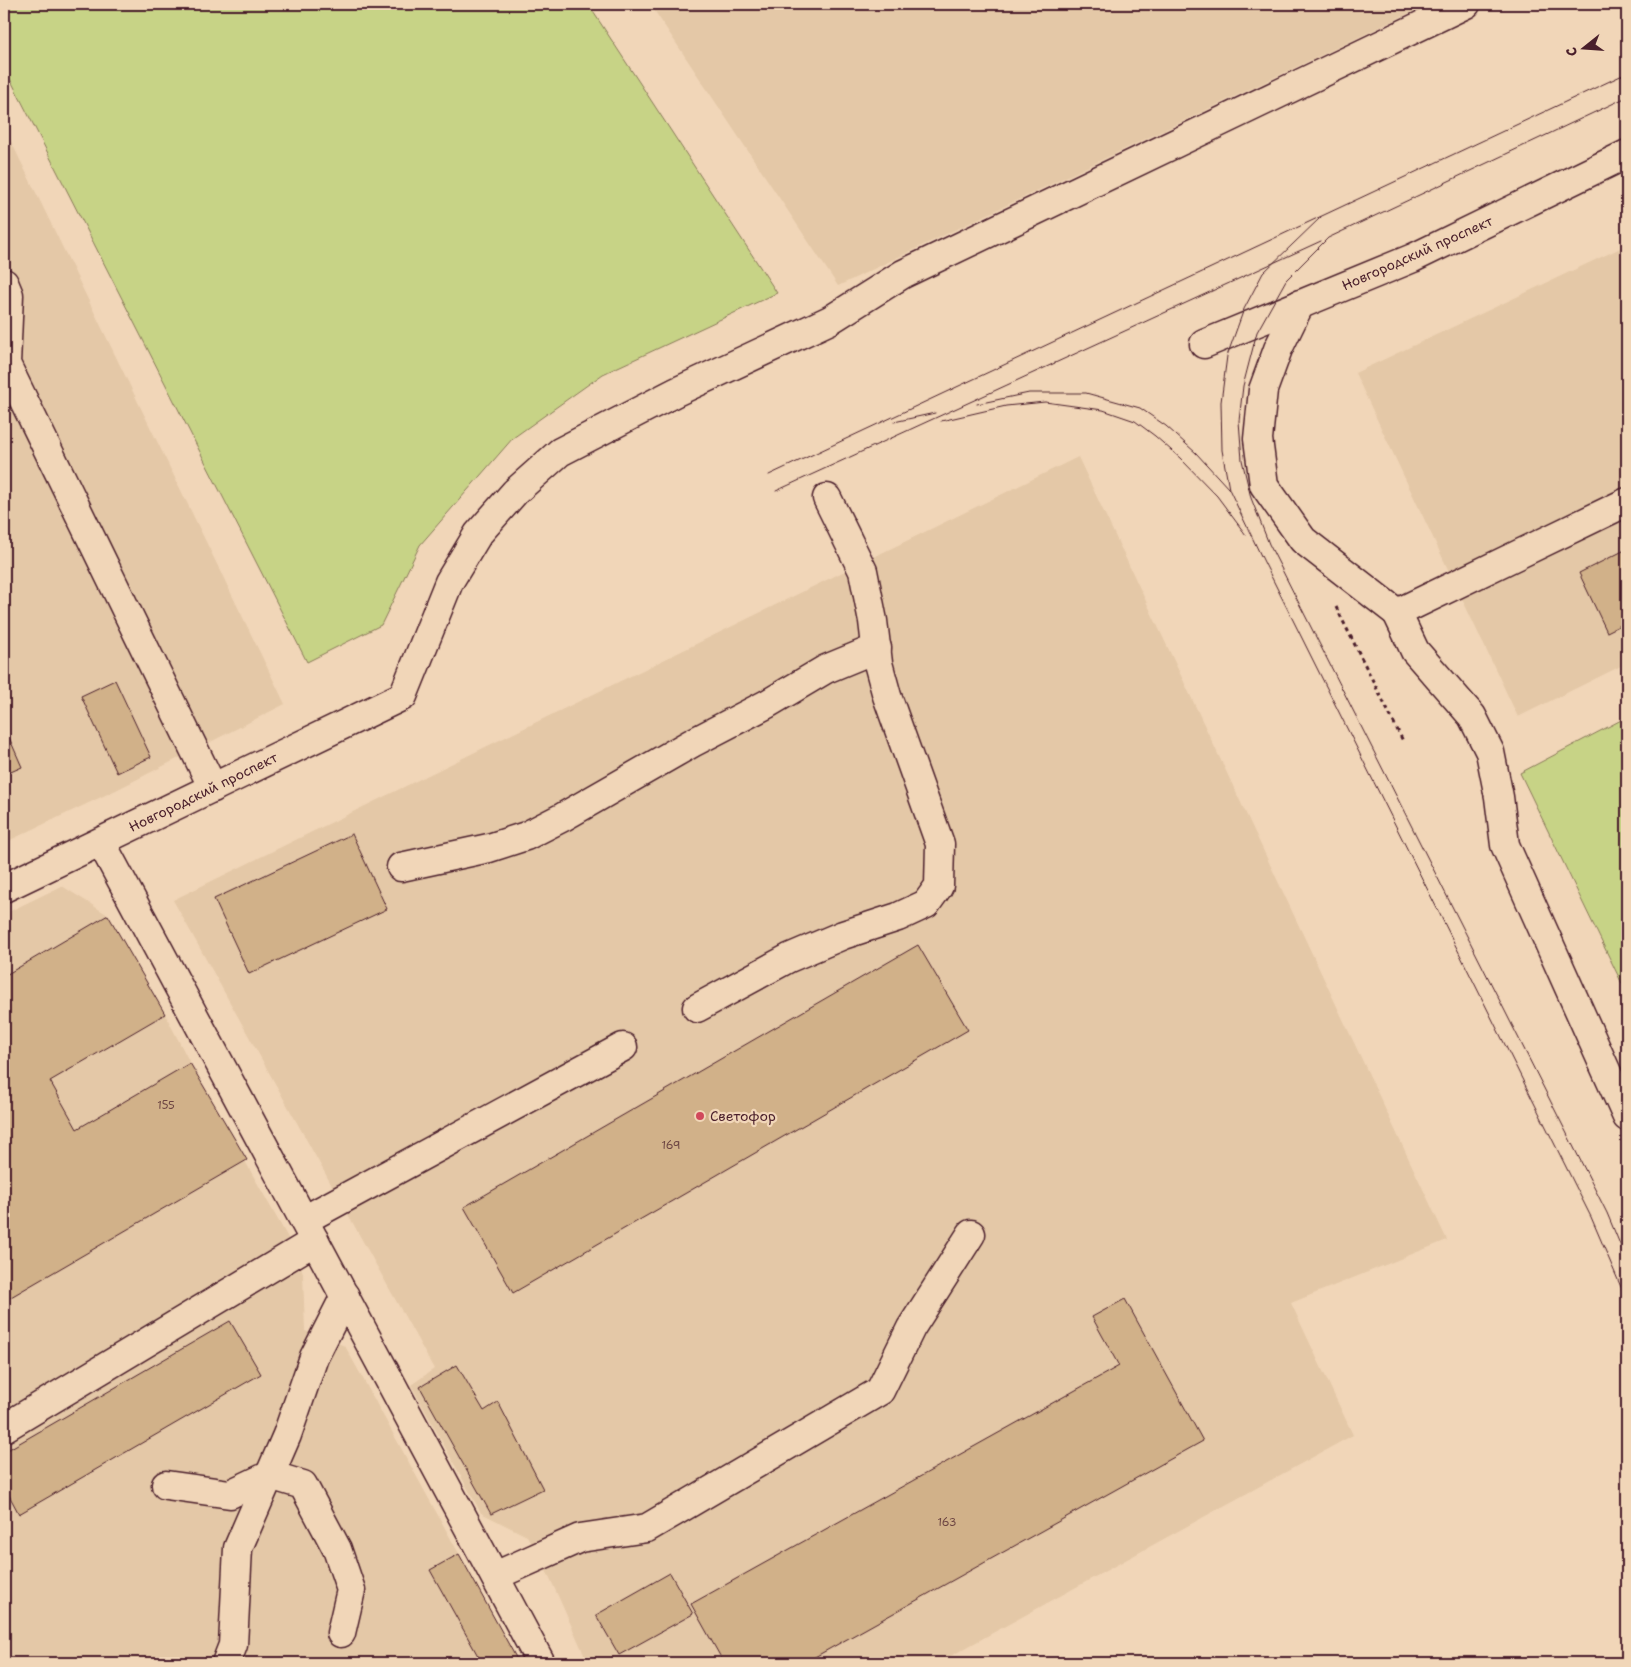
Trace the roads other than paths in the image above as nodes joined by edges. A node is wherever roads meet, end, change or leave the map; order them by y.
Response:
1 (1466, 4) edge
2 (1627, 154) edge
3 (4, 283) edge
4 (1300, 304) junction
5 (1204, 344) dead end
6 (827, 498) dead end
7 (1627, 502) edge
8 (1397, 613) junction
9 (877, 648) junction
10 (213, 788) junction
11 (101, 842) junction
12 (401, 867) dead end
13 (4, 888) edge
14 (697, 1008) dead end
15 (623, 1047) dead end
16 (1627, 1117) edge
17 (309, 1231) junction
18 (971, 1234) dead end
19 (345, 1296) junction
20 (4, 1428) edge
21 (270, 1475) junction
22 (166, 1485) dead end
23 (495, 1576) junction
24 (341, 1633) dead end
25 (226, 1663) edge
26 (541, 1663) edge

1 - 10 street, Новгородский проспект
2 - 4 street, Новгородский проспект
3 - 10 street
4 - 5 street, Новгородский проспект
4 - 8 street
6 - 9 street
7 - 8 street
8 - 16 street
9 - 12 street
9 - 14 street
10 - 11 street, Новгородский проспект
11 - 13 street, Новгородский проспект
11 - 17 street
15 - 17 street
17 - 19 street
17 - 20 street
18 - 23 street
19 - 21 street
19 - 23 street
21 - 22 street
21 - 24 street
21 - 25 street
23 - 26 street

